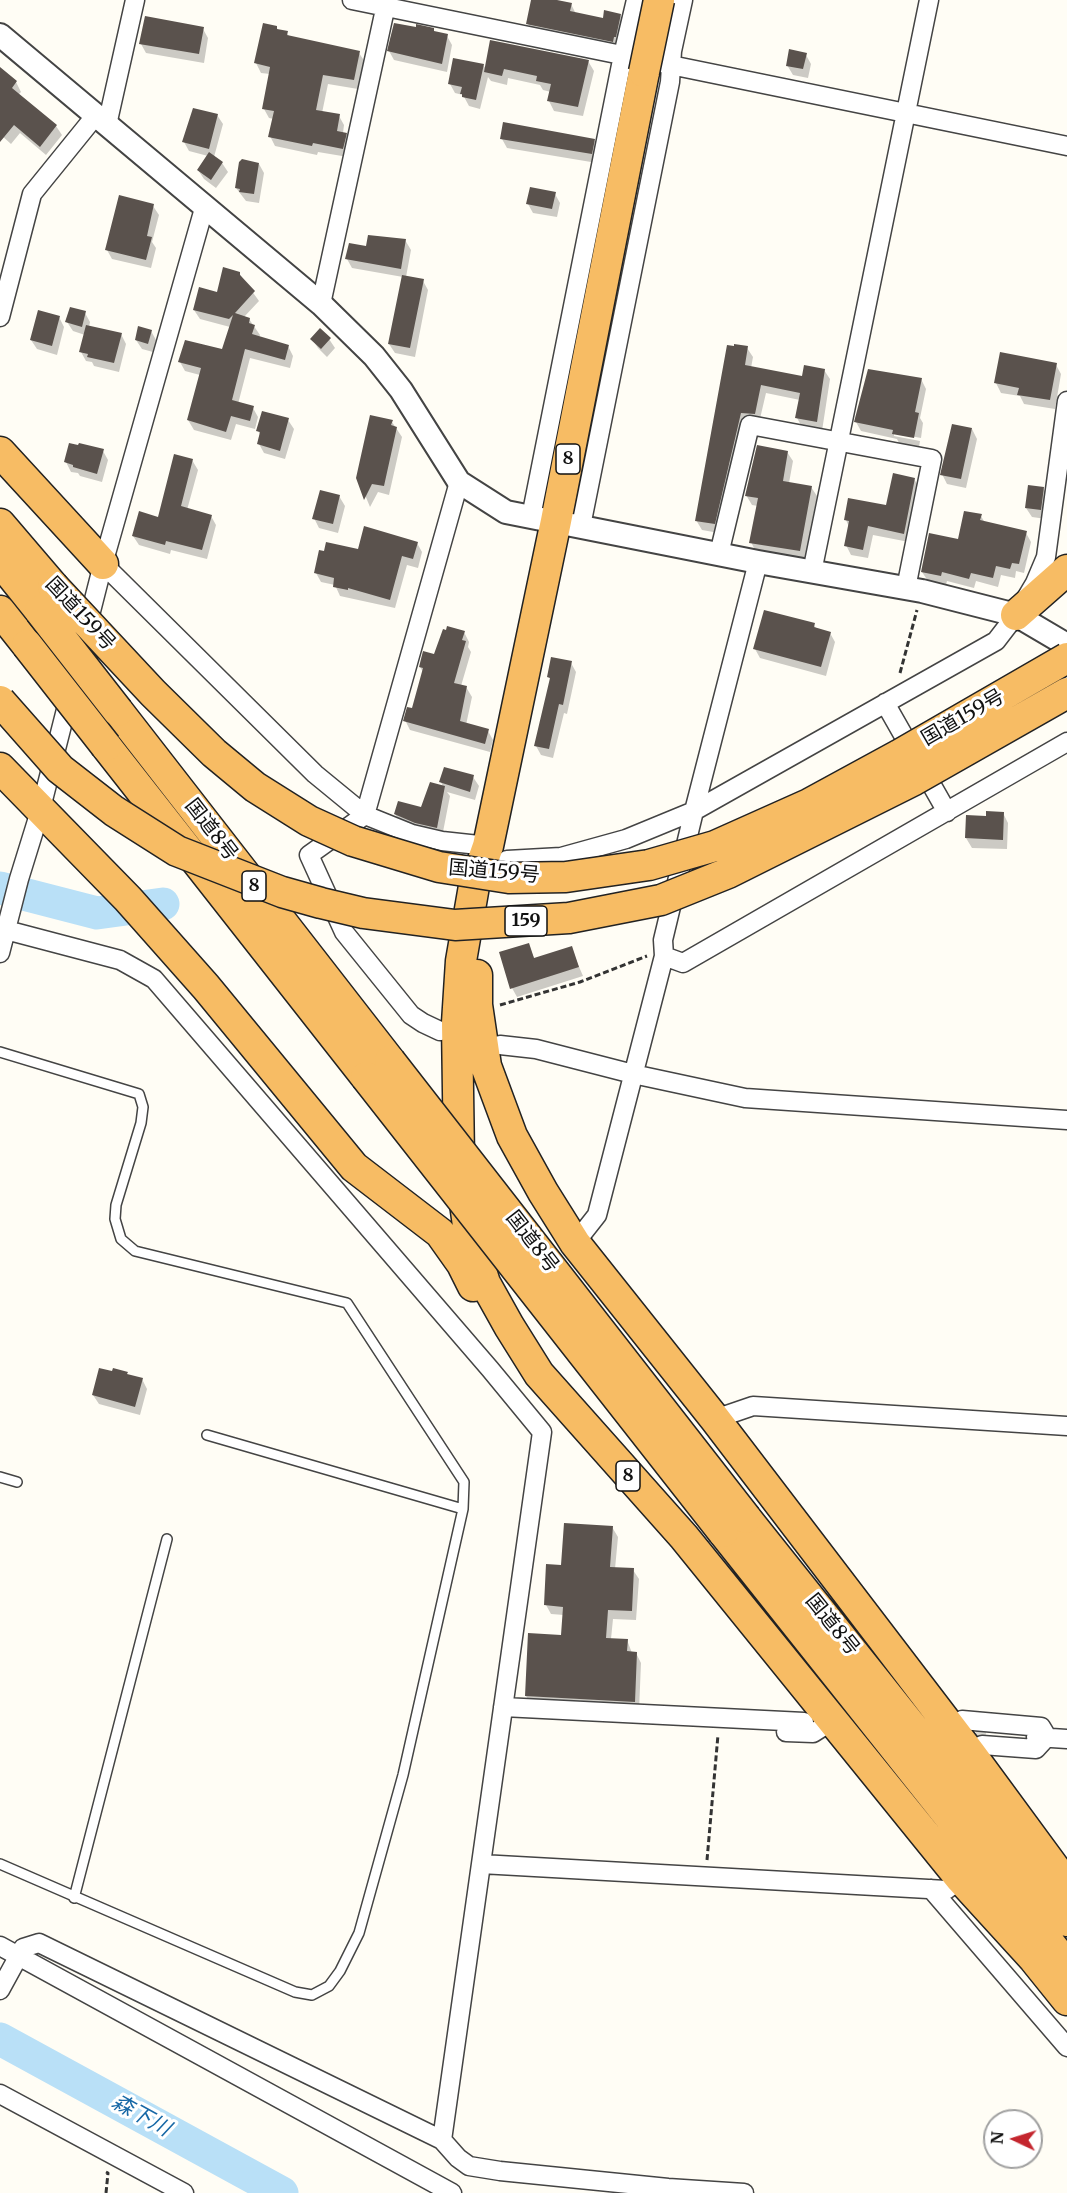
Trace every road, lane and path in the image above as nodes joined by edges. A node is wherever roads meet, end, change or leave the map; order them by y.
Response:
1 (135, 0) edge
2 (352, 0) edge
3 (636, 0) edge
4 (658, 0) edge
5 (683, 0) edge
6 (929, 0) edge
7 (386, 4) edge
8 (0, 35) edge
9 (646, 64) junction
10 (906, 113) junction
11 (102, 120) junction
12 (1067, 146) edge
13 (205, 205) junction
14 (321, 304) junction
15 (0, 317) edge
16 (1067, 401) edge
17 (839, 441) junction
18 (0, 452) edge
19 (459, 482) junction
20 (556, 521) junction
21 (0, 524) edge
22 (719, 554) junction
23 (0, 561) edge
24 (758, 562) junction
25 (103, 564) junction
26 (1067, 570) edge
27 (812, 572) junction
28 (1067, 587) edge
29 (914, 590) junction
30 (47, 599) junction
31 (0, 611) edge
32 (1016, 615) junction
33 (1067, 645) edge
34 (1067, 658) edge
35 (1067, 693) edge
36 (0, 701) edge
37 (890, 701) junction
38 (1067, 742) edge
39 (0, 768) edge
40 (41, 808) junction
41 (694, 811) junction
42 (947, 813) junction
43 (365, 815) junction
44 (497, 853) junction
45 (6, 930) junction
46 (0, 952) edge
47 (664, 956) junction
48 (495, 1006) dead end
49 (440, 1031) dead end
50 (500, 1045) dead end
51 (0, 1052) edge
52 (633, 1074) junction
53 (1067, 1120) edge
54 (575, 1243) junction
55 (539, 1374) junction
56 (715, 1419) junction
57 (1067, 1426) edge
58 (207, 1435) dead end
59 (0, 1477) edge
60 (17, 1482) dead end
61 (463, 1509) junction
62 (734, 1525) junction
63 (167, 1539) dead end
64 (503, 1707) junction
65 (816, 1713) junction
66 (719, 1717) junction
67 (748, 1719) junction
68 (951, 1727) junction
69 (1047, 1737) junction
70 (1067, 1739) edge
71 (978, 1743) junction
72 (0, 1864) edge
73 (481, 1864) junction
74 (706, 1876) junction
75 (961, 1879) junction
76 (1067, 1885) edge
77 (931, 1889) junction
78 (74, 1898) junction
79 (1067, 1921) edge
80 (0, 1946) edge
81 (17, 1958) junction
82 (1067, 1965) edge
83 (0, 1990) edge
84 (1067, 2000) edge
85 (1067, 2047) edge
86 (0, 2094) edge
87 (442, 2140) junction
88 (184, 2193) edge
89 (452, 2193) edge
90 (744, 2193) edge

1 - 11 street
2 - 7 street
3 - 9 street
4 - 9 highway, 8, bridge
5 - 9 street
6 - 10 street
7 - 9 street
7 - 14 street
8 - 11 street
9 - 10 street
9 - 20 highway, 8
9 - 20 street
9 - 20 street
10 - 12 street
10 - 17 street
11 - 13 street
11 - 15 street
13 - 14 street
13 - 25 street
14 - 19 street
16 - 32 street
17 - 22 street
17 - 27 street
17 - 29 street
18 - 25 highway
19 - 20 street
19 - 43 street
20 - 22 street
20 - 44 highway, 8
21 - 30 highway, 国道159号 / 159
22 - 24 street
23 - 30 highway, 国道8号 / 8
24 - 27 street
24 - 41 street
25 - 40 street
25 - 43 street
26 - 32 highway
27 - 29 street
28 - 32 highway
29 - 32 street
29 - 37 path
30 - 34 highway, 国道159号 / 159, bridge
30 - 62 highway, 国道8号 / 8, bridge
31 - 62 highway, 国道8号 / 8, bridge
32 - 33 street
32 - 37 street
35 - 36 highway, 国道159号 / 159, bridge
37 - 41 street
37 - 42 street
38 - 42 street
39 - 40 highway
40 - 45 street
40 - 55 highway
41 - 44 street
41 - 47 street
42 - 47 street
43 - 44 street
43 - 49 street
44 - 54 highway, 8
44 - 55 highway, 8
45 - 46 street
45 - 64 street
47 - 48 path
47 - 52 street
50 - 52 street
51 - 61 lane
52 - 53 street
52 - 54 street
54 - 56 highway, 8
55 - 65 highway, 8
56 - 57 street
56 - 68 highway, 8
58 - 61 lane
59 - 60 lane
61 - 78 lane
62 - 79 highway, 国道8号 / 8
62 - 82 highway, 国道8号 / 8
63 - 78 lane
64 - 66 street
64 - 73 street
65 - 67 street
65 - 67 street
65 - 67 street
65 - 75 highway, 8
66 - 67 street
66 - 74 path
68 - 69 street
68 - 71 highway, 8
69 - 70 street
69 - 71 street
69 - 71 street
71 - 76 highway, 8
72 - 78 lane
73 - 74 street
73 - 87 street
74 - 77 street
75 - 77 street
75 - 84 highway, 8
77 - 85 street
80 - 81 street
81 - 83 street
81 - 87 street
81 - 89 street
86 - 88 street
87 - 90 street

